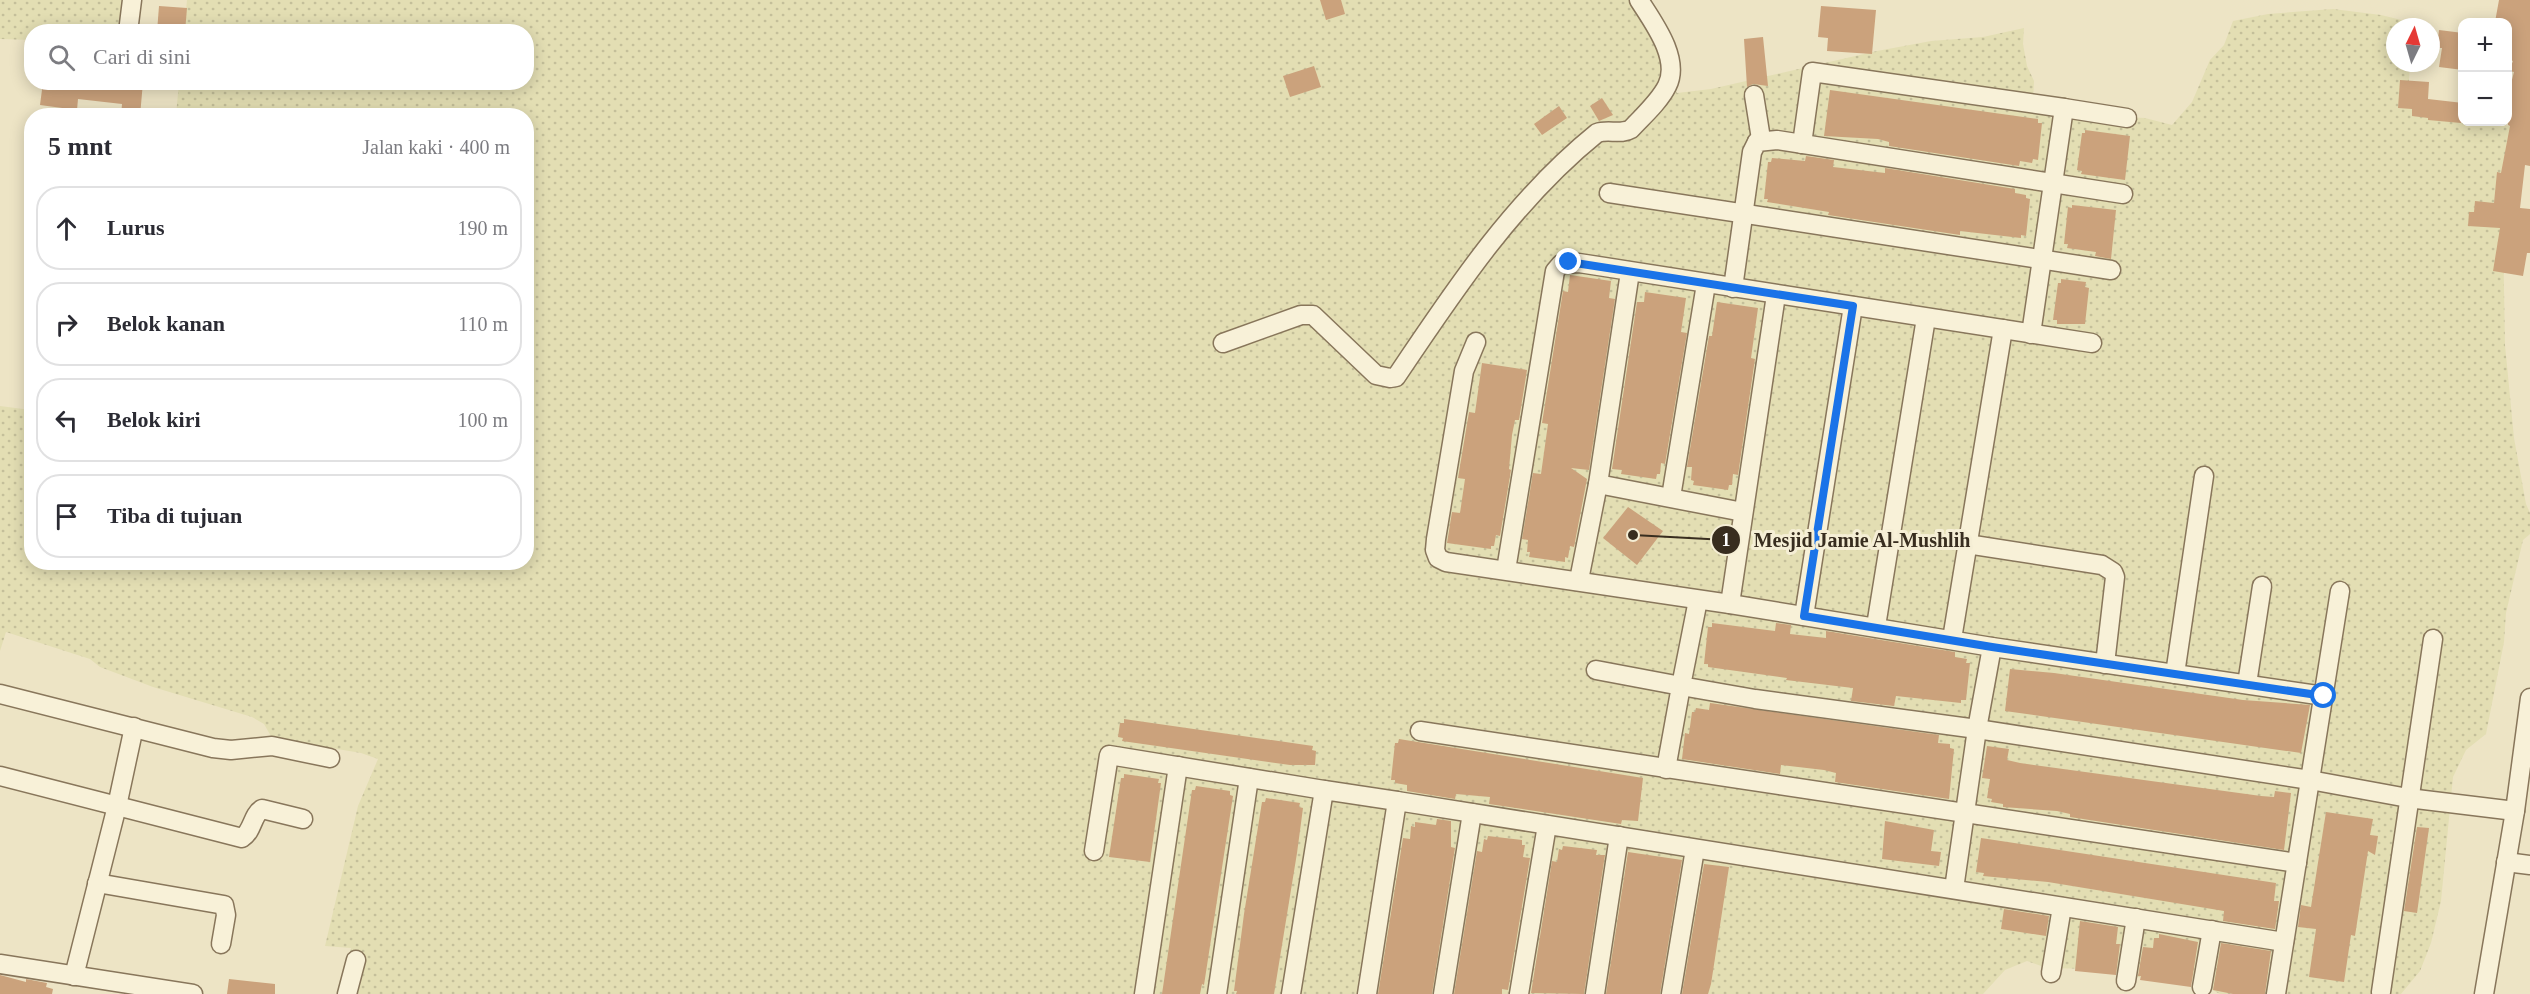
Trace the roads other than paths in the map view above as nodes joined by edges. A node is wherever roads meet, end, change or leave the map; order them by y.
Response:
1 (132, 0) edge
2 (1639, 0) edge
3 (129, 24) edge
4 (1754, 95) dead end
5 (2064, 108) junction
6 (2127, 118) dead end
7 (1757, 141) junction
8 (1802, 144) junction
9 (2053, 184) junction
10 (1609, 193) dead end
11 (2123, 194) dead end
12 (1743, 213) junction
13 (2041, 260) junction
14 (2111, 270) dead end
15 (1630, 272) junction
16 (1706, 284) junction
17 (1733, 288) junction
18 (1776, 295) junction
19 (1853, 306) junction
20 (1926, 318) junction
21 (2003, 329) junction
22 (2031, 334) junction
23 (1476, 342) dead end
24 (1223, 343) dead end
25 (2092, 343) dead end
26 (2205, 476) dead end
27 (1598, 484) junction
28 (1671, 497) junction
29 (1743, 512) junction
30 (1967, 544) junction
31 (1506, 570) junction
32 (1579, 580) junction
33 (2262, 586) dead end
34 (2340, 591) dead end
35 (1698, 600) junction
36 (1730, 603) junction
37 (1804, 616) junction
38 (1876, 626) junction
39 (1952, 639) junction
40 (2433, 639) dead end
41 (1992, 647) junction
42 (2105, 664) junction
43 (1596, 670) dead end
44 (2175, 674) junction
45 (2247, 684) junction
46 (1681, 686) junction
47 (0, 694) edge
48 (2324, 696) junction
49 (2530, 699) edge
50 (134, 727) junction
51 (1977, 729) junction
52 (1420, 731) dead end
53 (330, 758) dead end
54 (1178, 766) junction
55 (1666, 769) junction
56 (0, 776) edge
57 (1249, 778) junction
58 (2310, 780) junction
59 (1324, 790) junction
60 (2408, 798) junction
61 (1397, 801) junction
62 (117, 806) junction
63 (2515, 811) junction
64 (1472, 813) junction
65 (1964, 813) junction
66 (303, 819) dead end
67 (1547, 825) junction
68 (1619, 836) junction
69 (1695, 849) junction
70 (1094, 850) dead end
71 (2506, 862) junction
72 (2297, 863) junction
73 (2530, 865) edge
74 (98, 884) junction
75 (1954, 889) junction
76 (2062, 907) junction
77 (2136, 918) junction
78 (2212, 930) junction
79 (2284, 942) junction
80 (221, 944) dead end
81 (356, 960) dead end
82 (0, 964) edge
83 (2051, 973) dead end
84 (74, 976) junction
85 (2126, 981) dead end
86 (2202, 987) dead end
87 (2381, 992) dead end
88 (193, 994) edge
89 (347, 994) edge
90 (1144, 994) edge
91 (1217, 994) edge
92 (1291, 994) edge
93 (1367, 994) edge
94 (1443, 994) edge
95 (1520, 994) edge
96 (1595, 994) edge
97 (1671, 994) edge
98 (2276, 994) edge
99 (2484, 994) edge

1 - 3 street
2 - 24 street
4 - 7 street
5 - 6 street
5 - 8 street
5 - 9 street
7 - 8 street
7 - 12 street
8 - 9 street
9 - 11 street
9 - 13 street
10 - 12 street
12 - 13 street
12 - 17 street
13 - 14 street
13 - 22 street
15 - 16 street
15 - 27 street
15 - 31 street
16 - 17 street
16 - 28 street
17 - 18 street
18 - 19 street
18 - 29 street
19 - 20 street
19 - 37 street
20 - 21 street
20 - 38 street
21 - 22 street
21 - 30 street
22 - 25 street
23 - 31 street
26 - 44 street
27 - 28 street
27 - 32 street
28 - 29 street
29 - 36 street
30 - 39 street
30 - 42 street
31 - 32 street
32 - 35 street
33 - 45 street
34 - 48 street
35 - 36 street
35 - 46 street
36 - 37 street
37 - 38 street
38 - 39 street
39 - 41 street
40 - 60 street
41 - 42 street
41 - 51 street
42 - 44 street
43 - 46 street
44 - 45 street
45 - 48 street
46 - 51 street
46 - 55 street
47 - 50 street
48 - 58 street
49 - 63 street
50 - 53 street
50 - 62 street
51 - 58 street
51 - 65 street
52 - 55 street
54 - 57 street
54 - 70 street
54 - 90 street
55 - 65 street
56 - 62 street
57 - 59 street
57 - 91 street
58 - 60 street
58 - 72 street
59 - 61 street
59 - 92 street
60 - 63 street
60 - 87 street
61 - 64 street
61 - 93 street
62 - 66 street
62 - 74 street
63 - 71 street
64 - 67 street
64 - 94 street
65 - 72 street
65 - 75 street
67 - 68 street
67 - 95 street
68 - 69 street
68 - 96 street
69 - 75 street
69 - 97 street
71 - 73 street
71 - 99 street
72 - 79 street
74 - 80 street
74 - 84 street
75 - 76 street
76 - 77 street
76 - 83 street
77 - 78 street
77 - 85 street
78 - 79 street
78 - 86 street
79 - 98 street
81 - 89 street
82 - 84 street
84 - 88 street

